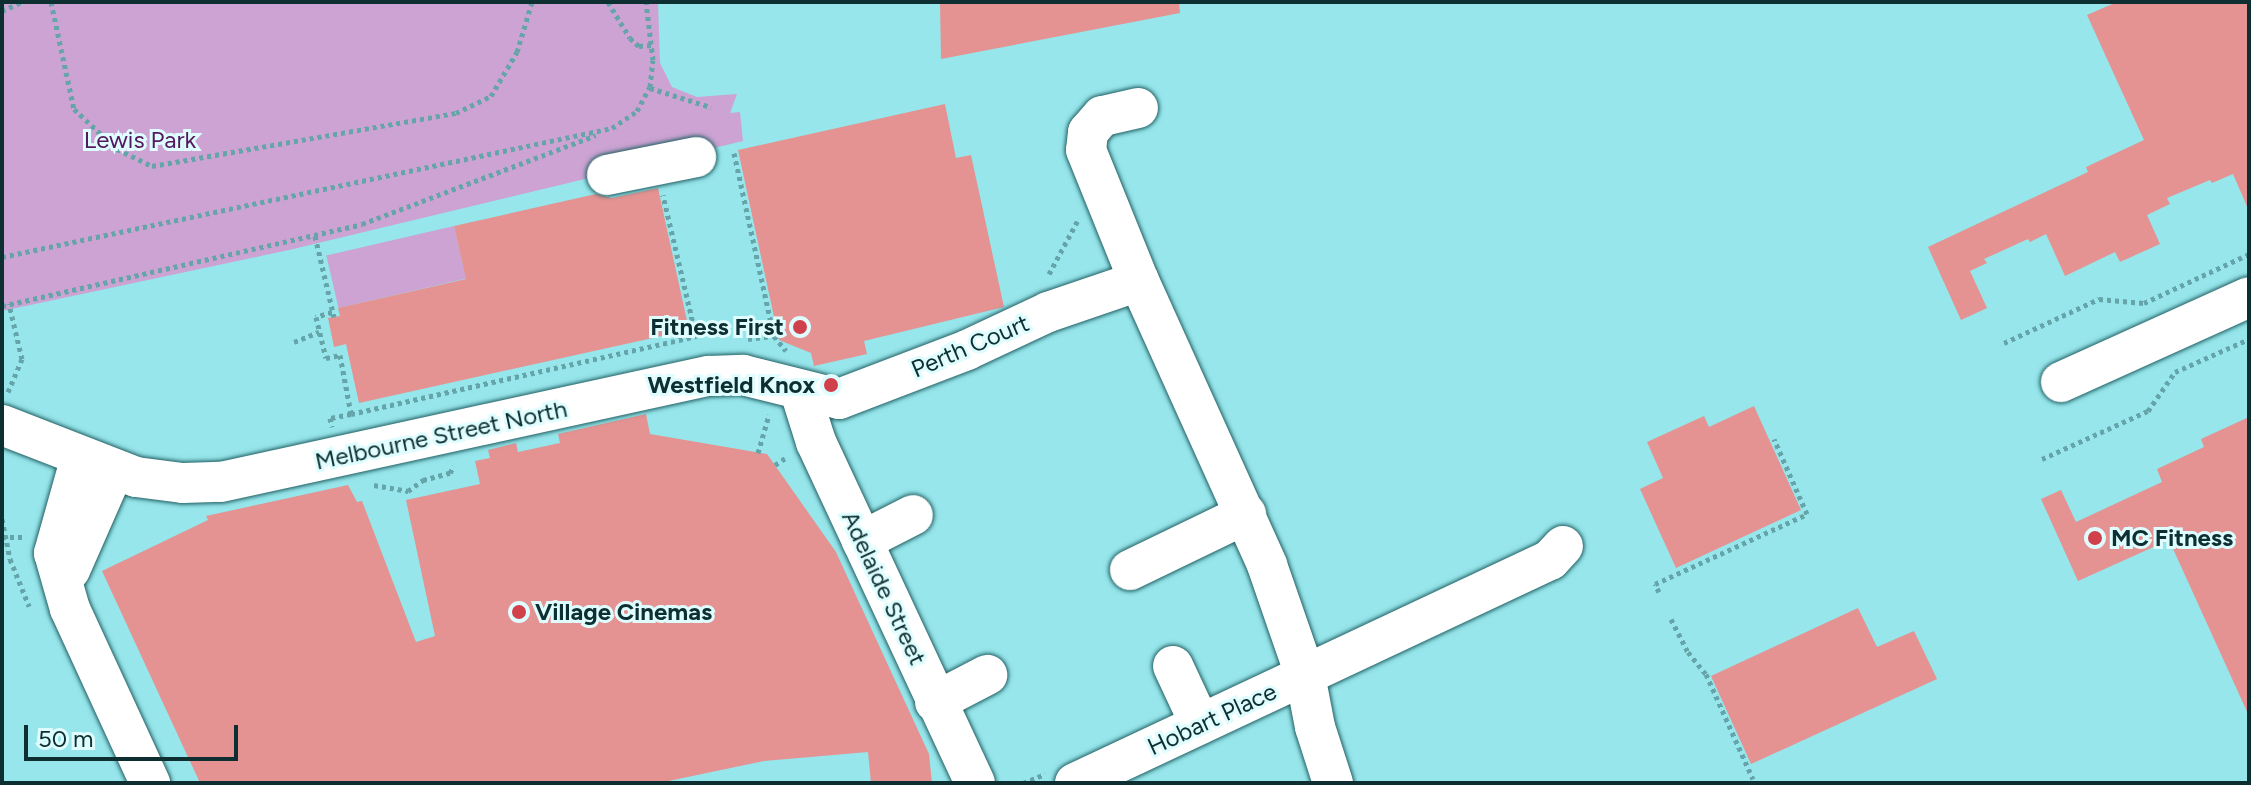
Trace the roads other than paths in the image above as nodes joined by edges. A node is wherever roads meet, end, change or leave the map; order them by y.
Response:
1 (1138, 108) dead end
2 (696, 157) dead end
3 (607, 175) dead end
4 (1139, 281) junction
5 (2249, 297) edge
6 (2061, 382) dead end
7 (782, 408) junction
8 (5, 409) edge
9 (98, 464) junction
10 (1246, 514) junction
11 (913, 515) dead end
12 (862, 541) junction
13 (1563, 546) dead end
14 (1130, 570) dead end
15 (1173, 666) dead end
16 (987, 675) dead end
17 (1305, 675) junction
18 (935, 702) junction
19 (1200, 724) junction
20 (150, 783) edge
21 (975, 783) edge
22 (1075, 783) edge
23 (1333, 783) edge

1 - 4 street
2 - 3 street
4 - 7 street, Perth Court
4 - 10 street
5 - 6 street
7 - 9 street, Melbourne Street North
7 - 12 street, Adelaide Street
8 - 9 street, Melbourne Street North
9 - 20 street
10 - 14 street
10 - 17 street
11 - 12 street
12 - 18 street, Adelaide Street
13 - 17 street, Hobart Place
15 - 19 street
16 - 18 street
17 - 19 street, Hobart Place
17 - 23 street
18 - 21 street, Adelaide Street
19 - 22 street, Hobart Place

